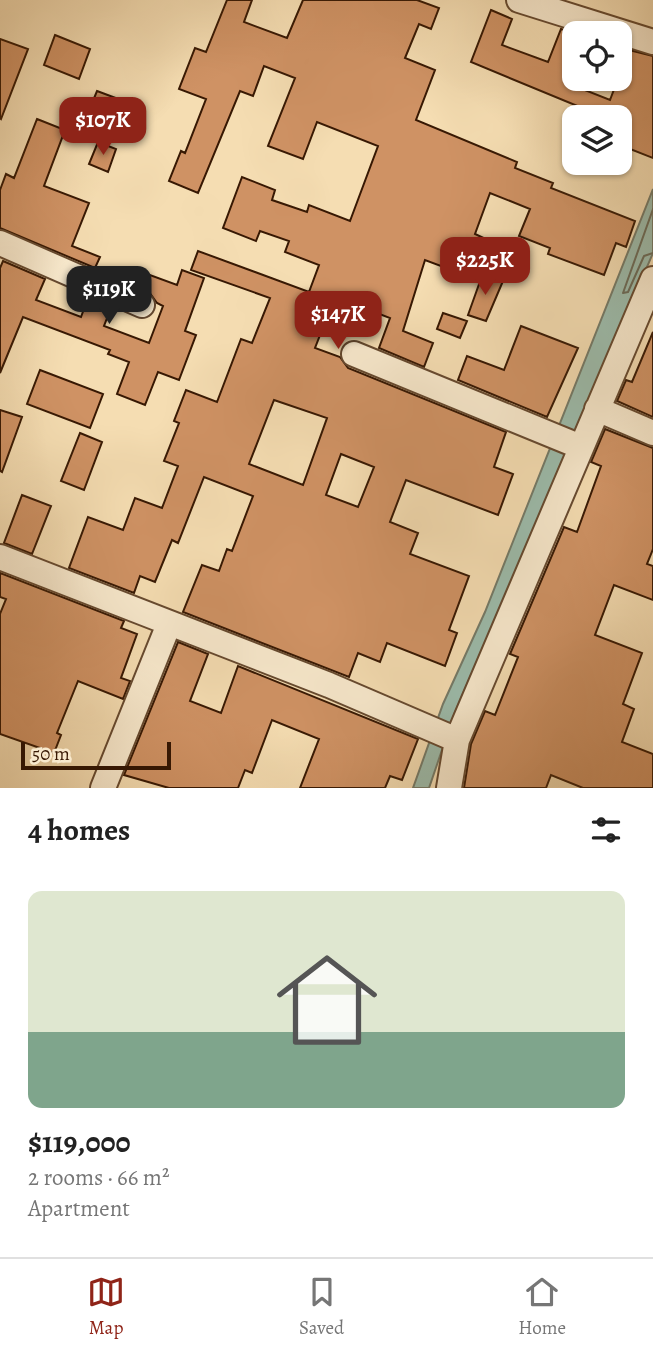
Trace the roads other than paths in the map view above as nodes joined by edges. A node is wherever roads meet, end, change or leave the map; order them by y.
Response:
1 (519, 0) edge
2 (653, 42) edge
3 (0, 243) edge
4 (653, 278) edge
5 (142, 305) dead end
6 (354, 354) dead end
7 (597, 409) junction
8 (653, 433) edge
9 (581, 447) junction
10 (0, 557) edge
11 (169, 624) junction
12 (457, 740) junction
13 (103, 788) edge
14 (449, 788) edge

1 - 2 street
3 - 5 street
4 - 7 street
6 - 9 street
7 - 8 street
7 - 9 street
9 - 12 street
10 - 11 street
11 - 12 street
11 - 13 street
12 - 14 street

